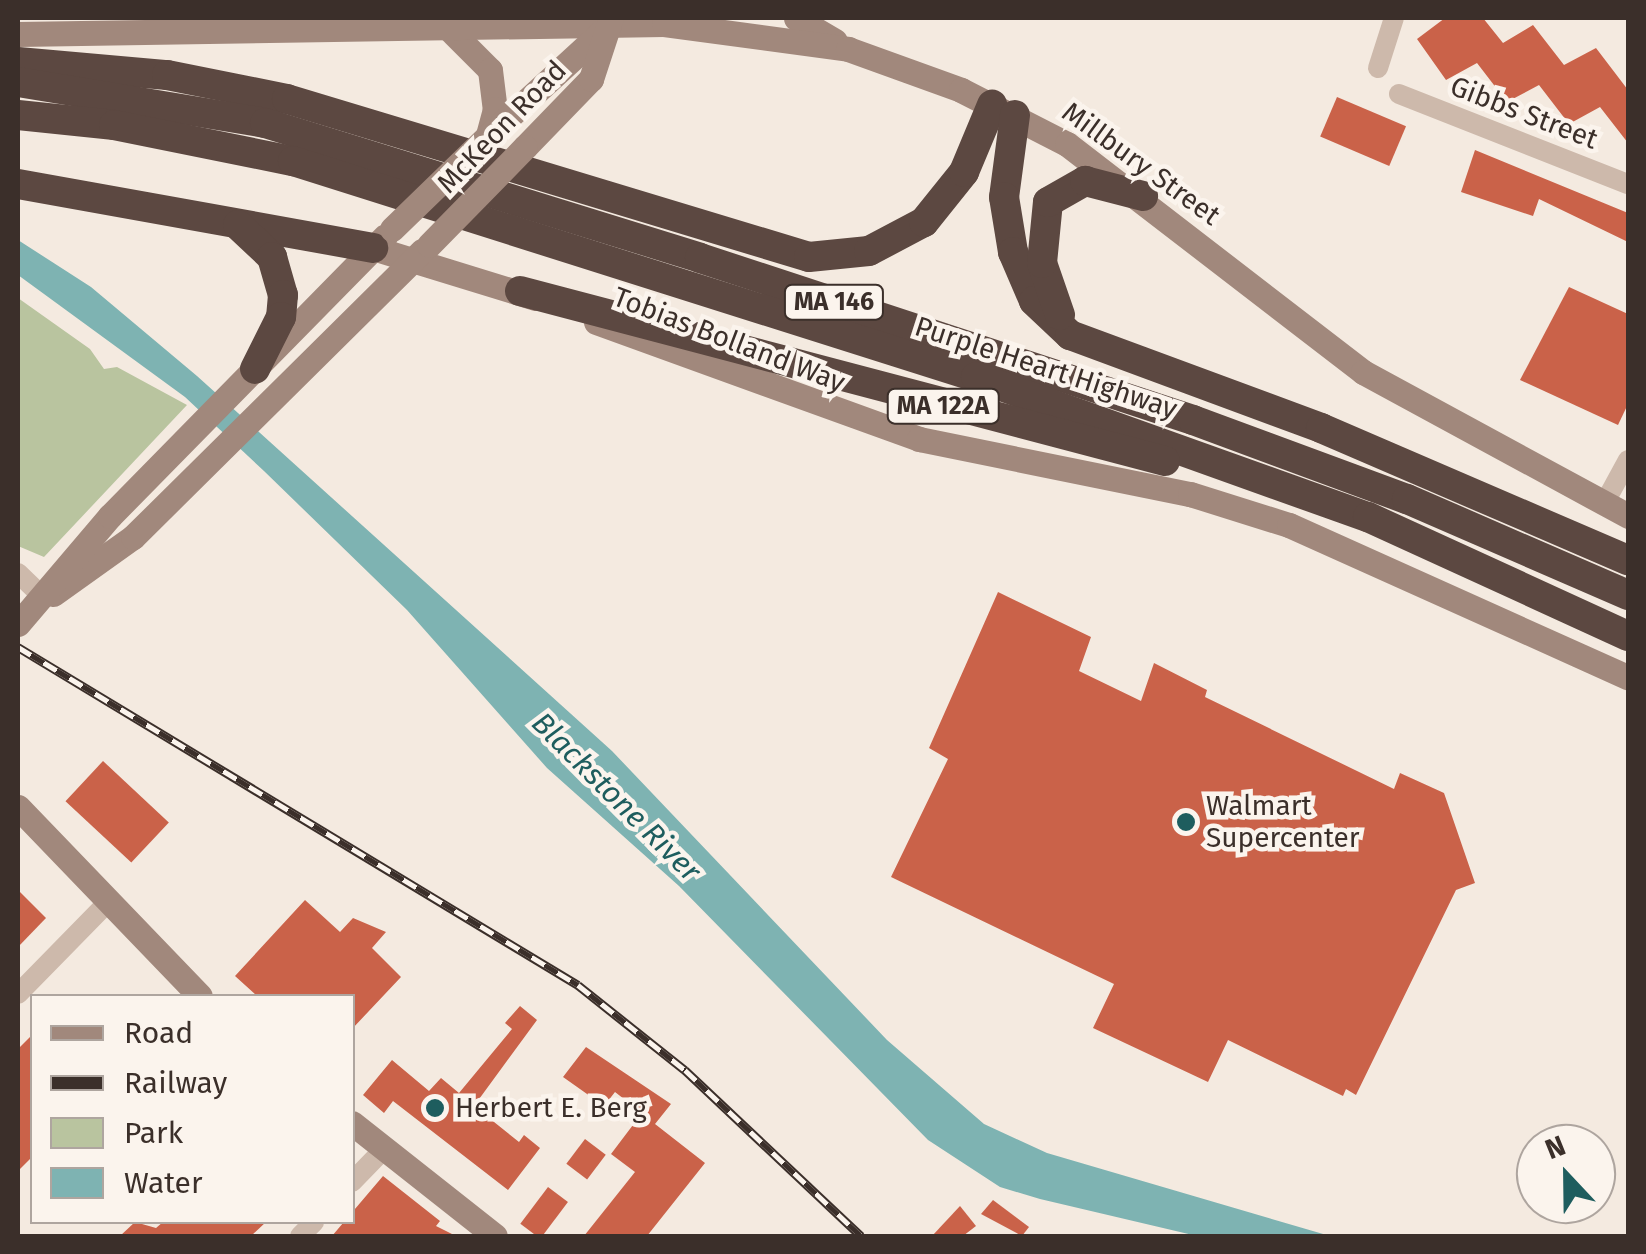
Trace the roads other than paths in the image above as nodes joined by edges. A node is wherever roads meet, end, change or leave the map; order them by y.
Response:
1 (796, 18) edge
2 (1394, 18) edge
3 (610, 21) edge
4 (56, 25) edge
5 (264, 25) edge
6 (448, 28) junction
7 (18, 34) edge
8 (848, 50) junction
9 (18, 62) edge
10 (1378, 68) dead end
11 (18, 82) edge
12 (1399, 94) dead end
13 (1004, 110) junction
14 (18, 115) edge
15 (488, 136) junction
16 (18, 184) edge
17 (1628, 184) edge
18 (1143, 196) junction
19 (231, 222) junction
20 (383, 238) junction
21 (422, 252) junction
22 (520, 292) junction
23 (1070, 336) junction
24 (255, 369) junction
25 (1628, 460) edge
26 (1604, 504) junction
27 (1628, 516) edge
28 (1368, 517) junction
29 (1628, 560) edge
30 (18, 574) edge
31 (1628, 595) edge
32 (44, 598) junction
33 (18, 624) edge
34 (1628, 636) edge
35 (1628, 677) edge
36 (18, 807) edge
37 (107, 903) junction
38 (18, 994) edge
39 (198, 994) edge
40 (355, 1125) edge
41 (384, 1148) junction
42 (355, 1179) edge
43 (495, 1236) edge

1 - 8 main road
2 - 10 street
3 - 6 main road, Millbury Street
3 - 8 main road, Millbury Street
3 - 15 main road, McKeon Road
3 - 21 main road, McKeon Road, bridge
4 - 5 main road, Millbury Street
4 - 7 main road, Millbury Street
5 - 6 main road, Millbury Street
6 - 15 main road
8 - 13 main road, Millbury Street
9 - 13 highway
11 - 31 highway, Purple Heart Highway / MA 146
12 - 17 street, Gibbs Street
13 - 18 main road, Millbury Street
13 - 23 highway
14 - 28 highway, Purple Heart Highway / MA 146
15 - 20 main road, McKeon Road, bridge
16 - 19 highway
18 - 23 highway
18 - 26 main road, Millbury Street
19 - 20 highway
19 - 24 highway
20 - 21 main road, Tobias Bolland Way / MA 122A
20 - 24 main road, McKeon Road
21 - 22 main road, Tobias Bolland Way / MA 122A
21 - 32 main road, McKeon Road
22 - 28 highway, MA 122A
22 - 35 main road, Tobias Bolland Way
23 - 29 highway
24 - 32 main road, McKeon Road
25 - 26 street
26 - 27 main road, Millbury Street
28 - 34 highway, Purple Heart Highway / MA 122A
30 - 32 street
32 - 33 main road, McKeon Road
36 - 37 main road
37 - 38 street
37 - 39 main road
40 - 41 main road
41 - 42 street
41 - 43 main road

